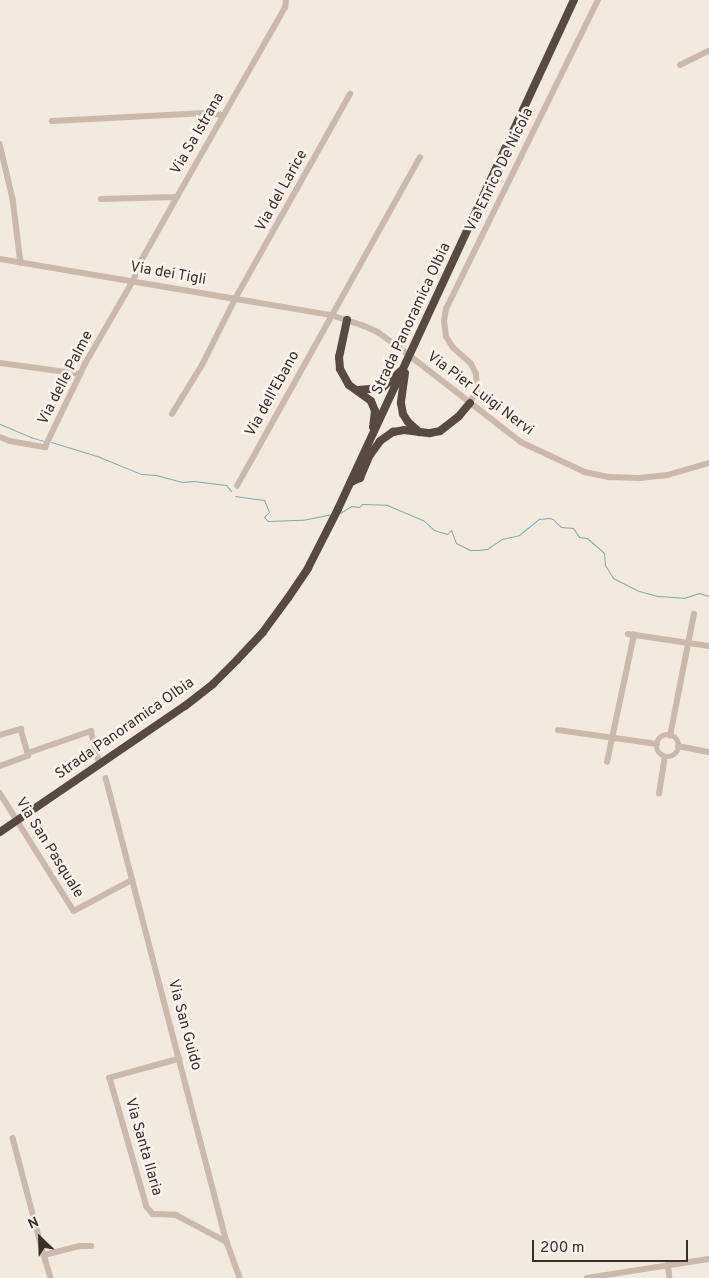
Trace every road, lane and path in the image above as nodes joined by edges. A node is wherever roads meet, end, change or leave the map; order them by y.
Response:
1 (286, 0) edge
2 (574, 0) edge
3 (598, 0) edge
4 (709, 51) edge
5 (680, 65) dead end
6 (350, 94) dead end
7 (223, 115) junction
8 (52, 121) dead end
9 (0, 144) edge
10 (420, 157) dead end
11 (2, 163) edge
12 (177, 197) junction
13 (100, 199) dead end
14 (0, 259) edge
15 (20, 262) junction
16 (133, 281) junction
17 (235, 299) junction
18 (331, 315) junction
19 (347, 320) junction
20 (0, 363) edge
21 (406, 366) junction
22 (80, 374) junction
23 (358, 390) junction
24 (470, 403) junction
25 (172, 414) dead end
26 (419, 432) junction
27 (0, 437) edge
28 (709, 463) edge
29 (356, 471) junction
30 (350, 484) junction
31 (237, 486) dead end
32 (694, 614) dead end
33 (688, 643) junction
34 (709, 646) edge
35 (558, 730) dead end
36 (0, 735) edge
37 (670, 736) junction
38 (611, 738) junction
39 (657, 744) junction
40 (678, 746) junction
41 (709, 752) edge
42 (28, 753) junction
43 (665, 757) junction
44 (607, 762) dead end
45 (100, 764) junction
46 (0, 766) edge
47 (106, 778) dead end
48 (0, 793) edge
49 (659, 794) dead end
50 (0, 832) edge
51 (132, 880) junction
52 (180, 1060) junction
53 (13, 1138) dead end
54 (227, 1242) junction
55 (91, 1246) dead end
56 (44, 1255) junction
57 (709, 1259) edge
58 (668, 1265) junction
59 (51, 1278) edge
60 (240, 1278) edge
61 (588, 1278) edge
62 (670, 1278) edge

1 - 7 street, Via Sa Istrana
2 - 21 highway, Strada Panoramica Olbia
3 - 24 street, Via Enrico De Nicola
4 - 5 street
6 - 17 street, Via del Larice
7 - 8 street
7 - 12 street, Via Sa Istrana
9 - 11 street
10 - 18 street, Via dell'Ebano
11 - 15 street
12 - 13 street
12 - 16 street, Via Sa Istrana
14 - 15 street, Via dei Tigli
15 - 16 street, Via dei Tigli
16 - 17 street, Via dei Tigli
16 - 22 street, Via delle Palme
17 - 18 street, Via dei Tigli
17 - 25 street, Via del Larice
18 - 19 street, Via Pier Luigi Nervi
18 - 31 street, Via dell'Ebano
19 - 23 highway
19 - 24 street, Via Pier Luigi Nervi
20 - 22 street
21 - 23 highway
21 - 26 highway
21 - 29 highway, Strada Panoramica Olbia
22 - 27 street, Via delle Palme
23 - 29 highway
24 - 26 highway
24 - 28 street, Via Pier Luigi Nervi
26 - 30 highway
29 - 30 highway, Strada Panoramica Olbia
30 - 45 highway, Strada Panoramica Olbia
32 - 33 street
33 - 34 street
33 - 37 street
33 - 38 street
35 - 38 street
36 - 42 street
37 - 39 street
37 - 40 street
38 - 39 street
38 - 44 street
39 - 43 street
40 - 41 street
40 - 43 street
42 - 45 street
42 - 46 street
43 - 49 street
45 - 50 highway, Strada Panoramica Olbia
47 - 51 street, Via San Guido
48 - 51 street, Via San Pasquale
51 - 52 street, Via San Guido
52 - 54 street, Via San Guido
52 - 54 street, Via Santa Ilaria
53 - 56 street
54 - 60 street, Via San Guido
55 - 56 street
56 - 59 street
57 - 58 street
58 - 61 street
58 - 62 street

